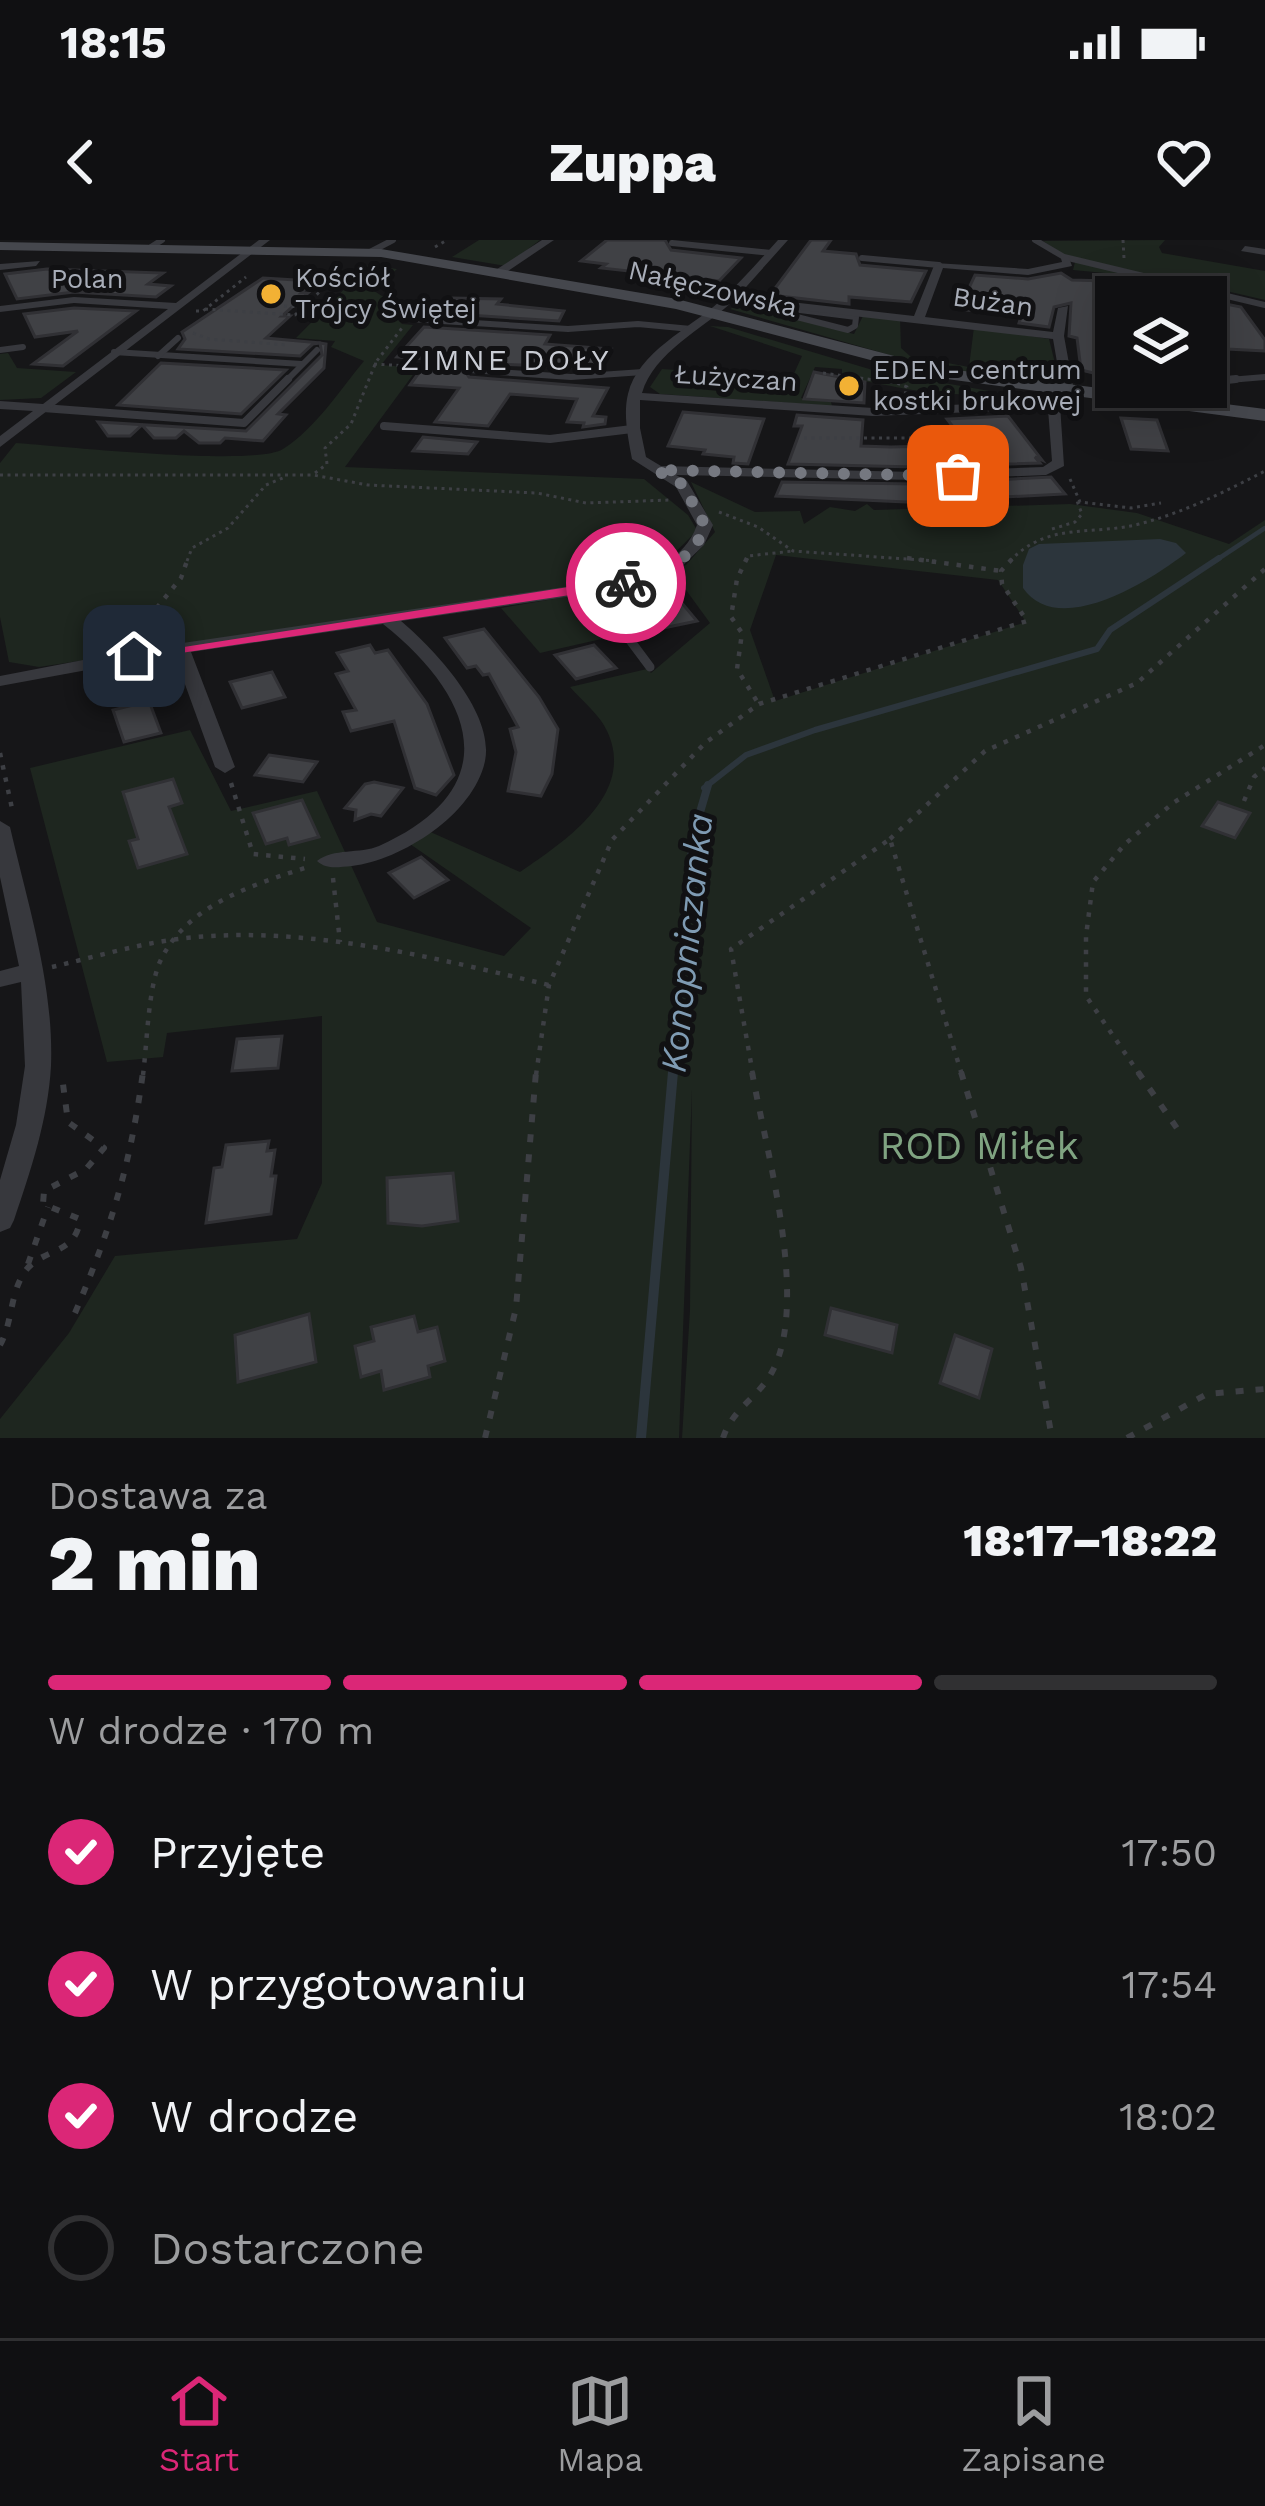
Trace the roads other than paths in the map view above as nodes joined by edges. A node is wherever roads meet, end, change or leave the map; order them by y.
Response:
1 (393, 240) edge
2 (549, 240) edge
3 (783, 240) edge
4 (1035, 240) edge
5 (672, 243) edge
6 (156, 244) edge
7 (257, 244) edge
8 (0, 246) edge
9 (1245, 249) dead end
10 (1265, 251) edge
11 (370, 252) junction
12 (771, 253) junction
13 (1064, 257) junction
14 (862, 258) dead end
15 (36, 262) dead end
16 (939, 265) junction
17 (0, 267) edge
18 (498, 273) junction
19 (1146, 276) edge
20 (1227, 296) edge
21 (729, 298) junction
22 (1265, 305) edge
23 (174, 306) junction
24 (392, 308) dead end
25 (1064, 308) dead end
26 (0, 309) edge
27 (835, 310) junction
28 (713, 312) junction
29 (920, 316) junction
30 (691, 329) junction
31 (1058, 336) junction
32 (178, 338) dead end
33 (23, 347) dead end
34 (0, 350) edge
35 (317, 350) road end
36 (113, 352) junction
37 (158, 356) junction
38 (302, 364) junction
39 (470, 370) road end
40 (643, 372) junction
41 (1265, 377) edge
42 (1227, 380) edge
43 (633, 395) junction
44 (1058, 395) junction
45 (0, 405) edge
46 (43, 408) junction
47 (1220, 410) joint
48 (1265, 415) edge
49 (385, 426) dead end
50 (632, 429) junction
51 (0, 443) edge
52 (656, 470) junction
53 (583, 592) junction
54 (386, 618) junction
55 (181, 649) junction
56 (650, 667) dead end
57 (0, 681) edge
58 (225, 767) road end
59 (0, 827) edge
60 (328, 860) road end
61 (40, 977) junction
62 (0, 979) edge
63 (0, 1220) edge

1 - 11 lane
2 - 18 street
3 - 12 street
4 - 13 lane
5 - 12 lane
6 - 7 main road, Nałęczowska
6 - 8 main road, Nałęczowska
7 - 11 main road, Nałęczowska
7 - 23 street
9 - 10 street
11 - 18 main road, Nałęczowska
12 - 21 street
13 - 16 street, Bużan
13 - 19 lane
14 - 16 lane
15 - 17 street
16 - 29 street, Bużan
18 - 28 main road, Nałęczowska
20 - 22 lane
21 - 27 street, Bużan
21 - 28 street
23 - 26 street, Polan
23 - 36 street
24 - 30 lane
25 - 31 street
27 - 27 lane
27 - 29 street, Bużan
28 - 30 street
28 - 44 main road, Nałęczowska
29 - 31 street, Bużan
30 - 40 street
31 - 44 street
32 - 37 lane
33 - 34 lane
35 - 38 lane
36 - 37 lane
36 - 46 street
37 - 38 lane
38 - 46 lane
39 - 40 lane
40 - 43 street
41 - 42 lane
43 - 44 street, Łużyczan
43 - 50 street
44 - 47 main road, Nałęczowska
44 - 52 street
45 - 46 street
46 - 51 street
47 - 48 main road, Nałęczowska
49 - 50 lane
50 - 52 street
52 - 53 street
53 - 54 street
53 - 56 lane
54 - 55 street
54 - 60 street
55 - 57 street
55 - 58 street
59 - 61 street
61 - 62 street
61 - 63 street

